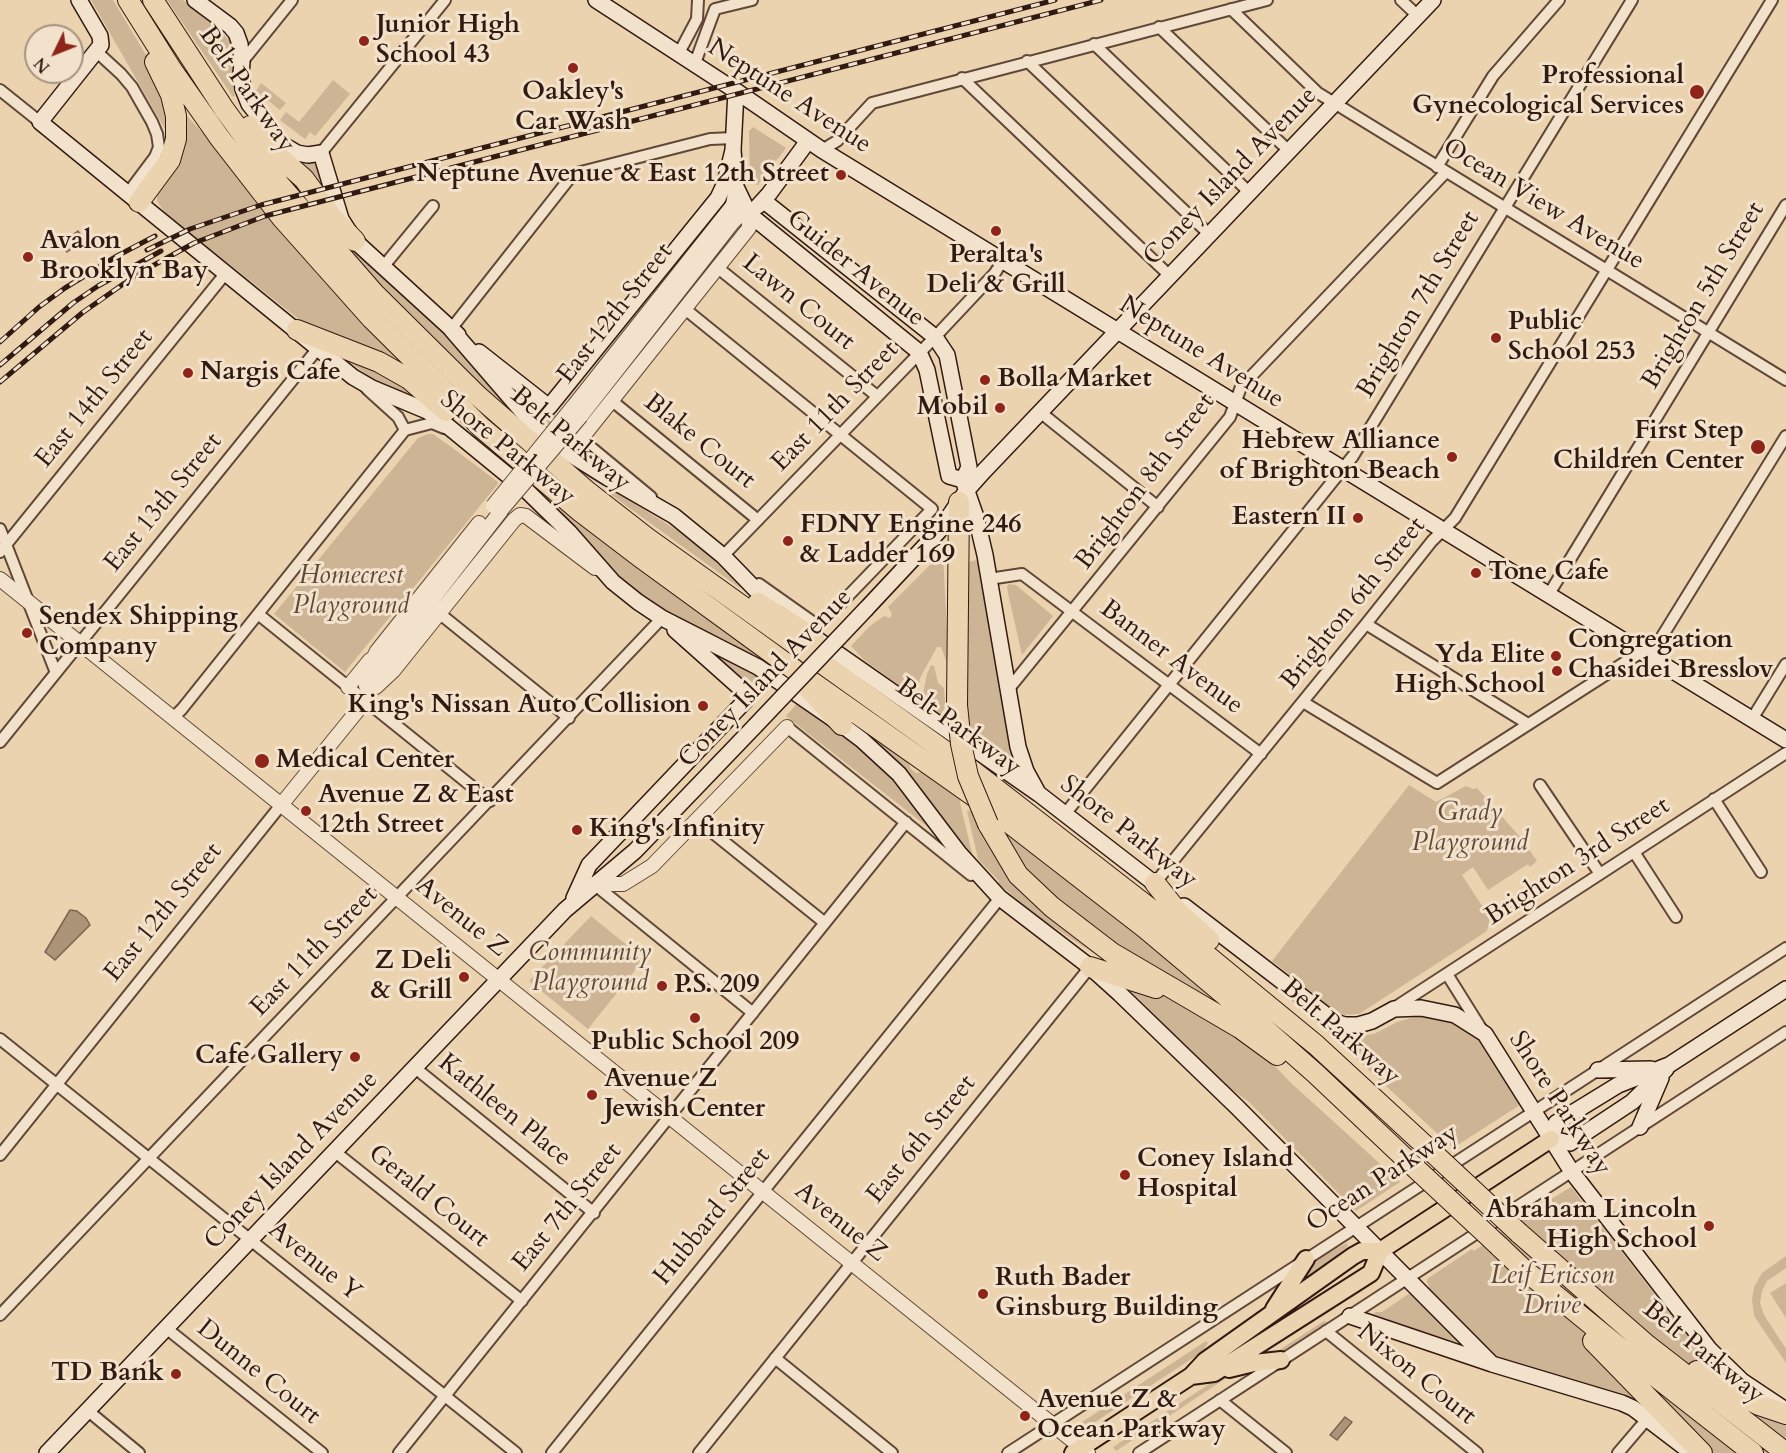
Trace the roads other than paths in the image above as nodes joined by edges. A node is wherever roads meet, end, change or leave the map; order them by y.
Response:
1 (79, 0) edge
2 (153, 0) edge
3 (195, 0) edge
4 (292, 0) edge
5 (445, 0) edge
6 (596, 0) edge
7 (698, 0) edge
8 (752, 0) edge
9 (1267, 0) edge
10 (1401, 0) edge
11 (1433, 0) edge
12 (1559, 0) edge
13 (1632, 0) edge
14 (1772, 0) edge
15 (130, 2) edge
16 (715, 4) edge
17 (1231, 9) junction
18 (1418, 16) junction
19 (1159, 27) junction
20 (1094, 44) junction
21 (99, 48) junction
22 (185, 51) junction
23 (679, 53) junction
24 (1028, 61) junction
25 (242, 62) junction
26 (695, 63) junction
27 (962, 78) junction
28 (0, 90) edge
29 (736, 91) junction
30 (1335, 103) junction
31 (40, 122) junction
32 (808, 141) junction
33 (734, 144) junction
34 (267, 146) junction
35 (822, 150) junction
36 (1289, 151) junction
37 (297, 153) junction
38 (321, 153) junction
39 (1442, 170) junction
40 (736, 187) junction
41 (1250, 193) junction
42 (134, 197) junction
43 (764, 201) junction
44 (1786, 205) edge
45 (433, 206) dead end
46 (1504, 208) junction
47 (749, 214) junction
48 (1209, 234) junction
49 (355, 240) junction
50 (1003, 260) junction
51 (383, 267) junction
52 (718, 268) junction
53 (1606, 270) junction
54 (225, 274) junction
55 (1170, 276) junction
56 (685, 309) junction
57 (451, 329) junction
58 (297, 330) junction
59 (1118, 330) junction
60 (1708, 333) junction
61 (934, 337) junction
62 (319, 348) junction
63 (919, 352) junction
64 (353, 377) junction
65 (1786, 380) edge
66 (877, 396) junction
67 (611, 400) junction
68 (1235, 402) junction
69 (549, 407) joint
70 (577, 412) junction
71 (1040, 412) junction
72 (482, 428) junction
73 (405, 430) junction
74 (454, 431) junction
75 (840, 434) junction
76 (1786, 436) edge
77 (581, 439) joint
78 (1343, 468) junction
79 (963, 491) junction
80 (1158, 507) junction
81 (497, 508) junction
82 (526, 516) joint
83 (674, 516) junction
84 (758, 520) junction
85 (0, 529) edge
86 (1443, 530) junction
87 (3, 549) edge
88 (671, 556) junction
89 (729, 562) junction
90 (0, 579) edge
91 (989, 579) junction
92 (613, 582) junction
93 (1549, 594) junction
94 (26, 600) junction
95 (439, 613) junction
96 (1073, 613) junction
97 (258, 614) junction
98 (662, 618) junction
99 (1366, 624) junction
100 (816, 632) junction
101 (80, 643) junction
102 (377, 651) junction
103 (1642, 652) junction
104 (1786, 664) edge
105 (795, 670) junction
106 (56, 673) junction
107 (1168, 684) junction
108 (348, 687) junction
109 (1007, 692) junction
110 (364, 699) junction
111 (747, 699) joint
112 (1303, 702) junction
113 (173, 718) junction
114 (569, 718) junction
115 (1752, 719) junction
116 (1528, 724) junction
117 (842, 725) junction
118 (787, 727) joint
119 (1786, 740) edge
120 (0, 742) edge
121 (1786, 753) edge
122 (1261, 754) junction
123 (1540, 785) dead end
124 (1038, 794) junction
125 (1714, 799) junction
126 (490, 801) junction
127 (281, 805) junction
128 (1065, 814) junction
129 (697, 820) junction
130 (906, 822) junction
131 (1634, 852) junction
132 (1761, 872) dead end
133 (1600, 874) junction
134 (1155, 883) junction
135 (594, 884) junction
136 (397, 898) junction
137 (1000, 898) junction
138 (572, 903) junction
139 (1676, 916) dead end
140 (825, 923) junction
141 (1786, 948) edge
142 (1090, 967) junction
143 (1447, 974) junction
144 (498, 979) junction
145 (1786, 989) edge
146 (1187, 999) junction
147 (1394, 1009) junction
148 (753, 1013) junction
149 (1786, 1032) edge
150 (1485, 1034) junction
151 (0, 1039) edge
152 (1316, 1045) junction
153 (414, 1067) junction
154 (1664, 1069) junction
155 (1598, 1071) junction
156 (57, 1084) junction
157 (1535, 1112) junction
158 (670, 1117) junction
159 (1365, 1123) junction
160 (1640, 1127) junction
161 (1551, 1139) junction
162 (334, 1151) junction
163 (0, 1155) edge
164 (149, 1158) junction
165 (1572, 1172) junction
166 (763, 1191) junction
167 (594, 1213) junction
168 (1355, 1228) junction
169 (250, 1240) junction
170 (1380, 1251) junction
171 (1306, 1259) junction
172 (852, 1263) junction
173 (1522, 1268) junction
174 (1558, 1268) junction
175 (1407, 1279) junction
176 (522, 1301) junction
177 (0, 1315) edge
178 (1350, 1316) junction
179 (1268, 1317) junction
180 (166, 1328) junction
181 (1326, 1331) junction
182 (775, 1358) junction
183 (1281, 1360) junction
184 (1492, 1364) junction
185 (1214, 1373) junction
186 (1191, 1376) junction
187 (445, 1396) junction
188 (1220, 1400) junction
189 (87, 1410) junction
190 (1786, 1412) edge
191 (1647, 1419) junction
192 (1052, 1424) junction
193 (704, 1451) edge
194 (1081, 1451) edge
195 (46, 1453) edge
196 (139, 1453) edge
197 (322, 1453) edge
198 (399, 1453) edge
199 (516, 1453) edge
200 (552, 1453) edge
201 (892, 1453) edge
202 (1008, 1453) edge
203 (1139, 1453) edge
204 (1286, 1453) edge
205 (1477, 1453) edge
206 (1618, 1453) edge
207 (1692, 1453) edge
208 (1702, 1453) edge
209 (1753, 1453) edge
210 (1786, 1453) edge

1 - 21 main road
2 - 22 highway, Belt Parkway
3 - 25 main road
4 - 25 street
5 - 38 street
6 - 23 main road, Neptune Avenue
7 - 23 street
8 - 16 street
9 - 17 street
10 - 18 street
11 - 18 main road, Coney Island Avenue
12 - 39 street, Brighton 8th Street
13 - 46 street, Brighton 7th Street
14 - 53 street, Brighton 6th Street
15 - 42 highway
15 - 72 highway, Belt Parkway
16 - 26 street
17 - 19 street
17 - 30 street, Ocean View Avenue
18 - 30 main road, Coney Island Avenue
19 - 20 street
19 - 36 street
20 - 24 street
20 - 41 street
21 - 31 main road
21 - 42 street
22 - 34 highway
22 - 88 highway, Belt Parkway
23 - 26 main road, Neptune Avenue
24 - 27 street
24 - 48 street
25 - 37 main road
26 - 29 main road, Neptune Avenue
27 - 35 street
27 - 55 street
28 - 31 street
29 - 32 main road, Neptune Avenue
29 - 33 main road, Guider Avenue
30 - 36 main road, Coney Island Avenue
30 - 39 street, Ocean View Avenue
31 - 42 main road, Shore Parkway
32 - 35 main road, Neptune Avenue
32 - 43 main road, East 12th Street
33 - 40 main road, Guider Avenue
33 - 57 street
33 - 69 main road, East 12th Street
34 - 37 highway
34 - 49 highway
35 - 50 main road, Neptune Avenue
36 - 41 main road, Coney Island Avenue
37 - 38 main road
38 - 49 main road, Shore Parkway
39 - 46 street, Ocean View Avenue
39 - 68 street, Brighton 8th Street
40 - 47 main road, Guider Avenue
40 - 70 street, East 12th Street
41 - 48 main road, Coney Island Avenue
42 - 54 main road, Shore Parkway
43 - 47 main road, East 12th Street
43 - 61 main road, Guider Avenue
44 - 60 street, Brighton 5th Street
45 - 51 street
46 - 53 street, Ocean View Avenue
46 - 78 street, Brighton 7th Street
47 - 52 street, East 12th Street
47 - 63 main road, Guider Avenue
47 - 70 street, East 12th Street
48 - 55 main road, Coney Island Avenue
49 - 51 main road, Shore Parkway
50 - 59 main road, Neptune Avenue
50 - 61 street, East 11th Street
51 - 57 main road, Shore Parkway
52 - 56 street, East 12th Street
52 - 66 street, Lawn Court
53 - 60 street, Ocean View Avenue
53 - 86 street, Brighton 6th Street
54 - 58 main road, Shore Parkway
54 - 87 street, East 14th Street
55 - 59 main road, Coney Island Avenue
56 - 67 street, East 12th Street
56 - 75 street
57 - 69 main road, Shore Parkway
57 - 83 main road, Shore Parkway
58 - 62 main road, Shore Parkway
58 - 72 highway
59 - 68 main road, Neptune Avenue
59 - 71 main road, Coney Island Avenue
60 - 65 street, Ocean View Avenue
60 - 93 street, Brighton 5th Street
61 - 63 street, East 11th Street
61 - 79 main road, Guider Avenue
62 - 64 main road, Shore Parkway
62 - 101 street, East 13th Street
63 - 66 street, East 11th Street
63 - 79 main road, Guider Avenue
64 - 73 street, Shore Parkway
64 - 74 main road, Shore Parkway
66 - 75 street, East 11th Street
67 - 77 street, East 12th Street
67 - 84 street, Blake Court
68 - 78 main road, Neptune Avenue
68 - 80 street, Brighton 8th Street
70 - 81 street, East 12th Street, bridge
71 - 79 main road, Coney Island Avenue
71 - 80 street
72 - 105 highway, Belt Parkway
73 - 74 street
73 - 97 street
74 - 92 main road, Shore Parkway
75 - 84 street, East 11th Street
75 - 100 street, Coney Island Avenue
76 - 103 street
77 - 83 street, Shore Parkway
78 - 86 main road, Neptune Avenue
78 - 107 street, Brighton 7th Street
79 - 91 main road, Guider Avenue
79 - 135 main road, Coney Island Avenue, bridge
79 - 146 highway, bridge
80 - 96 street, Brighton 8th Street
81 - 102 street, East 12th Street
81 - 110 street, East 12th Street
82 - 92 street, Shore Parkway
82 - 95 street, East 12th Street
83 - 89 main road, Shore Parkway
84 - 89 street, East 11th Street
85 - 87 street
86 - 93 main road, Neptune Avenue
86 - 99 street, Brighton 6th Street
87 - 94 street
88 - 100 highway
88 - 152 highway, Belt Parkway
89 - 100 main road, Shore Parkway
90 - 94 street, Avenue Z
91 - 96 street, Banner Avenue
91 - 109 main road, Guider Avenue
92 - 98 main road, Shore Parkway
93 - 103 main road, Neptune Avenue
94 - 101 street, Avenue Z
94 - 106 street
95 - 110 street, East 12th Street
95 - 114 street
96 - 107 street, Banner Avenue
96 - 109 street, Brighton 8th Street
97 - 108 street
97 - 113 street
98 - 111 main road, Shore Parkway
98 - 114 street, East 11th Street
98 - 117 main road, Shore Parkway
99 - 112 street, Brighton 6th Street
99 - 116 street
100 - 124 main road, Shore Parkway
101 - 106 street, East 13th Street
101 - 113 street, Avenue Z
102 - 108 street
102 - 110 street, East 12th Street
103 - 115 main road, Neptune Avenue
103 - 116 street
104 - 115 street
105 - 117 highway
105 - 159 highway, Belt Parkway
106 - 120 street, East 13th Street
107 - 122 street, Banner Avenue
107 - 128 street, Brighton 7th Street
108 - 110 street
109 - 124 main road, Guider Avenue
110 - 126 street
110 - 127 street, East 12th Street
111 - 138 main road, Coney Island Avenue
112 - 116 street
112 - 122 street, Brighton 6th Street
113 - 127 street, Avenue Z
114 - 126 street, East 11th Street
115 - 119 main road, Neptune Avenue
117 - 137 main road, Shore Parkway
118 - 129 street, Coney Island Avenue
118 - 130 street, Shore Parkway
121 - 125 street, Brighton 3rd Street
122 - 134 street, Brighton 6th Street
123 - 133 street
124 - 128 main road, Shore Parkway
125 - 131 street, Brighton 3rd Street
125 - 132 street
126 - 136 street, East 11th Street
127 - 136 street, Avenue Z
127 - 156 street, East 12th Street
128 - 134 main road, Shore Parkway
129 - 135 street, Coney Island Avenue
129 - 140 street
130 - 137 street, Shore Parkway
130 - 140 street, East 7th Street
131 - 133 street, Brighton 3rd Street
131 - 139 street
133 - 143 street, Brighton 3rd Street
134 - 147 main road, Shore Parkway
134 - 152 highway
135 - 138 main road, Coney Island Avenue
135 - 148 street
136 - 144 street, Avenue Z
136 - 164 street, East 11th Street
137 - 142 main road, Shore Parkway
137 - 166 street, Hubbard Street
138 - 144 main road, Coney Island Avenue
140 - 148 street, East 7th Street
141 - 155 street, Ocean Parkway
142 - 146 highway
142 - 168 main road, Shore Parkway
142 - 172 street, East 6th Street
143 - 147 street, Brighton 3rd Street
143 - 150 street, Shore Parkway
144 - 153 main road, Coney Island Avenue
144 - 158 street, Avenue Z
145 - 154 main road, Ocean Parkway
146 - 159 highway
147 - 150 main road, Shore Parkway
148 - 158 street, East 7th Street
149 - 160 street
150 - 157 main road, Shore Parkway
151 - 156 street, Avenue Y
152 - 174 highway, Belt Parkway, bridge
153 - 162 main road, Coney Island Avenue
153 - 167 street, Kathleen Place
154 - 155 main road
154 - 160 main road
154 - 161 main road, Ocean Parkway
154 - 161 main road, Ocean Parkway
155 - 157 street, Ocean Parkway
156 - 163 street, East 12th Street
156 - 164 street, Avenue Y
157 - 161 main road, Shore Parkway
157 - 168 street, Ocean Parkway
158 - 166 street, Avenue Z
158 - 167 street, East 7th Street
159 - 173 highway, Belt Parkway, bridge
160 - 165 street
161 - 165 main road, Shore Parkway
161 - 170 main road, Ocean Parkway
162 - 169 main road, Coney Island Avenue
162 - 176 street, Gerald Court
164 - 169 street, Avenue Y
164 - 177 street, East 11th Street
165 - 175 street
165 - 190 main road, Shore Parkway
166 - 172 street, Avenue Z
166 - 200 street, Hubbard Street
167 - 176 street, East 7th Street
168 - 170 main road, Shore Parkway
168 - 171 street, Ocean Parkway
169 - 180 main road, Coney Island Avenue
169 - 187 street, Avenue Y
170 - 175 main road, Shore Parkway
170 - 179 main road, Ocean Parkway
170 - 185 main road, Ocean Parkway
171 - 179 main road
171 - 192 street, Ocean Parkway
172 - 182 street, East 6th Street
172 - 192 street, Avenue Z
173 - 208 highway
173 - 209 highway, Belt Parkway
174 - 190 highway
174 - 210 highway, Belt Parkway
175 - 178 street
175 - 184 main road, Shore Parkway
176 - 187 street, East 7th Street
178 - 181 street
178 - 184 main road
179 - 186 main road, Ocean Parkway
180 - 189 main road, Coney Island Avenue
180 - 197 street, Dunne Court
181 - 183 street
181 - 205 street, Nixon Court
182 - 193 street, East 6th Street
182 - 201 street
183 - 185 main road
183 - 188 street
184 - 191 main road, Shore Parkway
185 - 186 main road, Ocean Parkway
186 - 194 main road, Ocean Parkway
187 - 198 street, East 7th Street
187 - 199 street, Avenue Y
188 - 203 street
188 - 204 street
189 - 195 main road, Coney Island Avenue
189 - 196 street
191 - 206 street
191 - 207 main road, Shore Parkway
192 - 194 street, Avenue Z
192 - 202 street, Ocean Parkway

